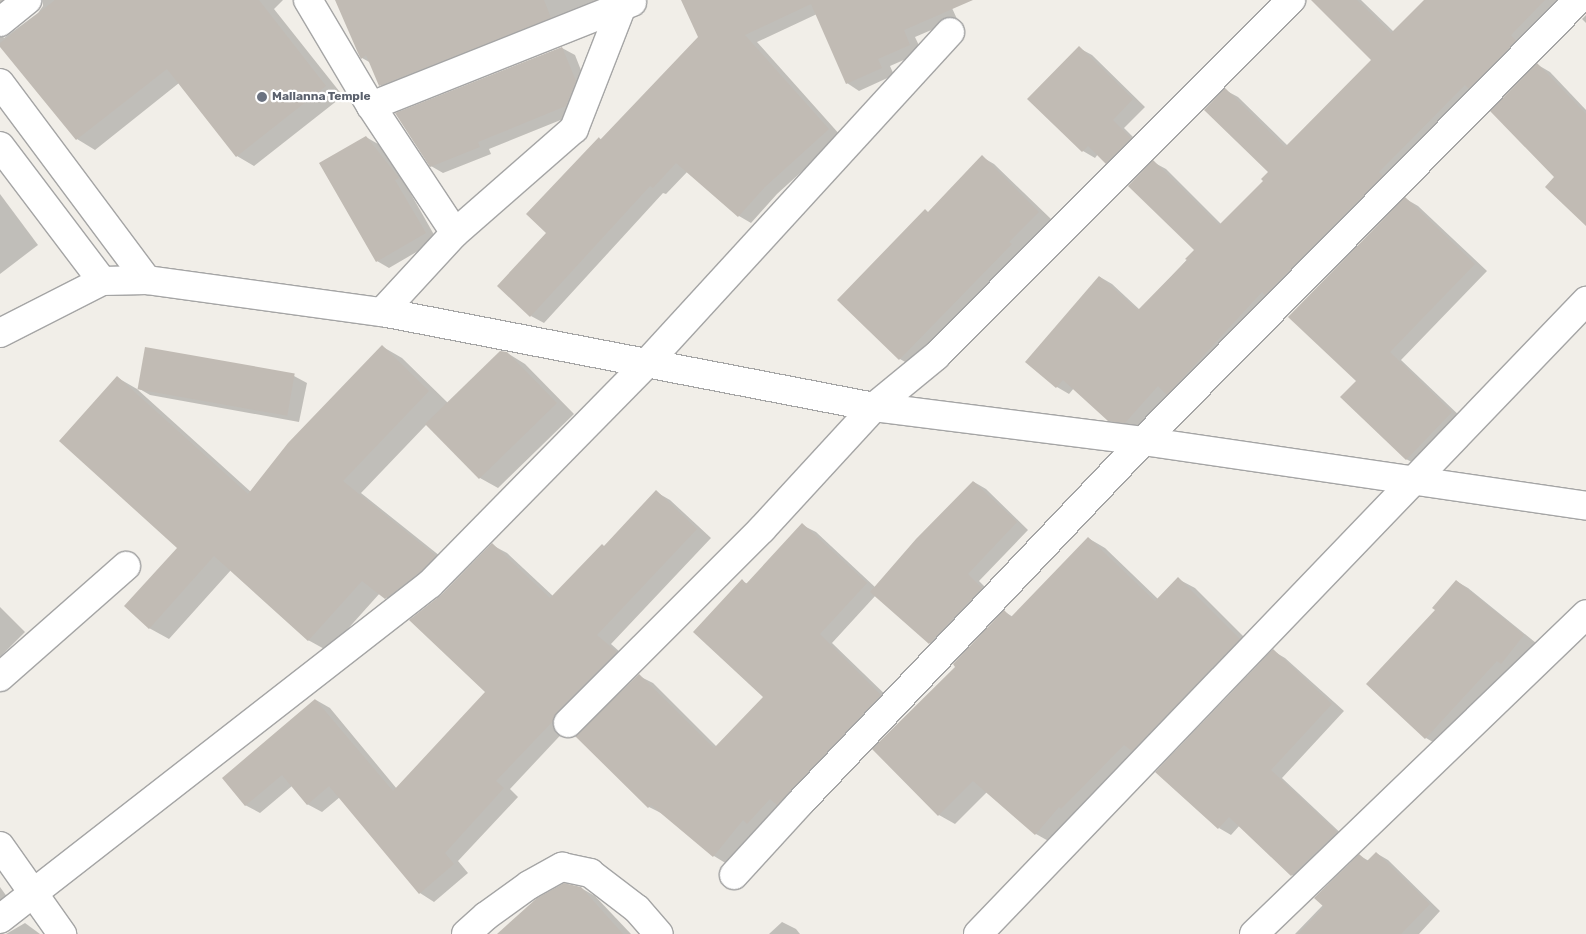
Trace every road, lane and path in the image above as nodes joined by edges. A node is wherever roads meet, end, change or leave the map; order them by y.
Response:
1 (27, 0) edge
2 (308, 0) edge
3 (1291, 0) edge
4 (1578, 0) edge
5 (629, 3) edge
6 (0, 22) edge
7 (950, 32) dead end
8 (0, 83) edge
9 (371, 106) junction
10 (0, 146) edge
11 (455, 233) junction
12 (147, 280) junction
13 (102, 281) junction
14 (1586, 301) edge
15 (382, 312) junction
16 (0, 333) edge
17 (646, 364) junction
18 (874, 408) junction
19 (1144, 441) junction
20 (1413, 480) junction
21 (1586, 506) edge
22 (126, 566) dead end
23 (1586, 614) edge
24 (0, 677) edge
25 (568, 723) dead end
26 (0, 846) edge
27 (734, 875) dead end
28 (34, 894) junction
29 (0, 919) edge
30 (62, 934) edge
31 (466, 934) edge
32 (659, 934) edge
33 (978, 934) edge
34 (1254, 934) edge

1 - 6 street
2 - 9 street
3 - 18 street
4 - 19 street
5 - 9 street
5 - 11 street
7 - 17 street
8 - 12 street
9 - 11 street
10 - 13 street
11 - 15 street
12 - 13 street
12 - 15 street
13 - 16 street
14 - 20 street
15 - 17 street
17 - 18 street
17 - 28 street
18 - 19 street
18 - 25 street
19 - 20 street
19 - 27 street
20 - 21 street
20 - 33 street
22 - 24 street
23 - 34 street
26 - 28 street
28 - 29 street
28 - 30 street
31 - 32 street

